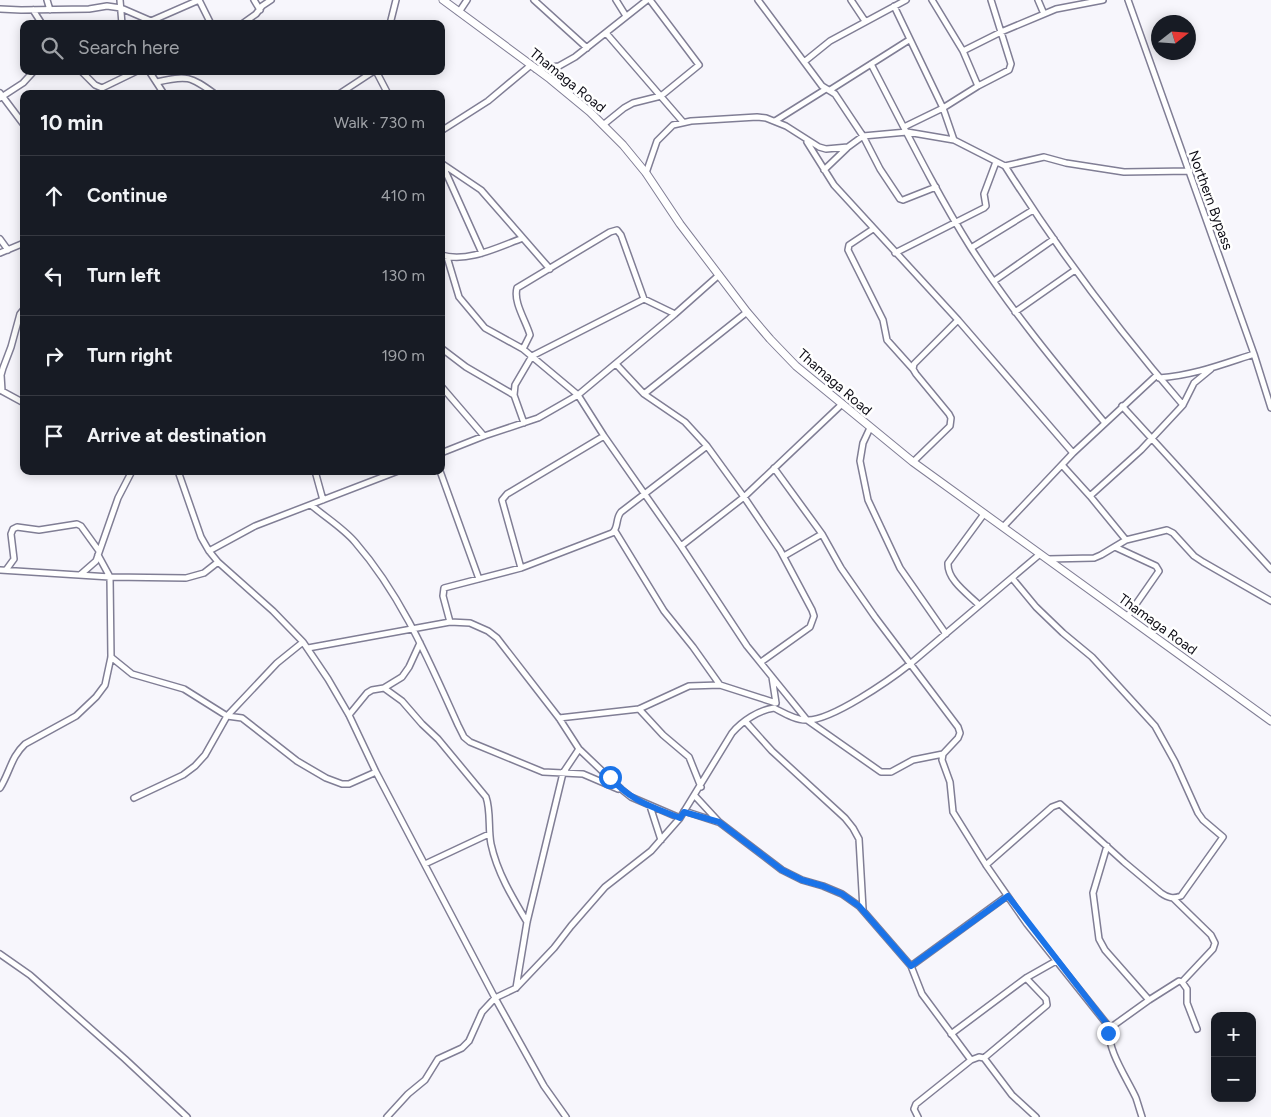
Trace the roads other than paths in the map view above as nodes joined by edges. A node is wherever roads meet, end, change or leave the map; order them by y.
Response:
1 (47, 0) edge
2 (120, 0) edge
3 (199, 0) edge
4 (254, 0) edge
5 (271, 0) edge
6 (396, 0) edge
7 (443, 0) edge
8 (467, 0) edge
9 (534, 0) edge
10 (616, 0) edge
11 (649, 0) edge
12 (851, 0) edge
13 (906, 0) edge
14 (932, 0) edge
15 (991, 0) edge
16 (1038, 0) edge
17 (1103, 0) edge
18 (1128, 0) edge
19 (761, 1) edge
20 (898, 1) edge
21 (894, 6) junction
22 (120, 8) junction
23 (0, 9) edge
24 (33, 10) junction
25 (50, 10) junction
26 (260, 10) junction
27 (458, 12) junction
28 (1044, 14) junction
29 (626, 16) junction
30 (39, 20) edge
31 (122, 20) edge
32 (149, 20) edge
33 (153, 20) edge
34 (208, 20) edge
35 (248, 20) edge
36 (391, 20) edge
37 (865, 21) junction
38 (1001, 32) junction
39 (606, 33) junction
40 (910, 40) junction
41 (587, 48) junction
42 (963, 51) junction
43 (804, 62) junction
44 (871, 64) junction
45 (534, 67) junction
46 (30, 75) edge
47 (85, 75) edge
48 (129, 75) edge
49 (152, 75) edge
50 (369, 75) edge
51 (377, 75) edge
52 (157, 82) junction
53 (978, 86) junction
54 (828, 89) junction
55 (162, 90) edge
56 (209, 90) edge
57 (345, 90) edge
58 (386, 90) edge
59 (1, 96) edge
60 (661, 96) junction
61 (943, 108) junction
62 (20, 120) edge
63 (683, 122) junction
64 (775, 122) junction
65 (604, 126) junction
66 (445, 128) edge
67 (905, 129) junction
68 (863, 136) junction
69 (806, 139) junction
70 (954, 140) junction
71 (848, 148) junction
72 (996, 162) junction
73 (445, 166) edge
74 (1005, 166) junction
75 (824, 170) junction
76 (445, 171) edge
77 (1190, 171) junction
78 (646, 173) junction
79 (936, 187) junction
80 (1033, 210) junction
81 (956, 223) junction
82 (873, 229) junction
83 (523, 238) junction
84 (1054, 239) junction
85 (0, 240) edge
86 (20, 245) edge
87 (971, 248) junction
88 (8, 250) junction
89 (0, 253) edge
90 (482, 253) junction
91 (895, 253) junction
92 (445, 256) edge
93 (445, 259) edge
94 (550, 269) junction
95 (1075, 270) junction
96 (719, 275) junction
97 (994, 281) junction
98 (644, 299) junction
99 (747, 312) junction
100 (1016, 312) junction
101 (20, 314) edge
102 (675, 314) junction
103 (958, 320) junction
104 (523, 349) junction
105 (445, 351) edge
106 (1254, 354) junction
107 (532, 356) junction
108 (616, 364) junction
109 (913, 369) junction
110 (1211, 369) junction
111 (1158, 376) junction
112 (1271, 386) edge
113 (1265, 388) junction
114 (1, 390) edge
115 (445, 391) edge
116 (578, 394) junction
117 (644, 394) junction
118 (514, 395) junction
119 (20, 401) edge
120 (841, 405) junction
121 (1183, 405) junction
122 (1122, 406) junction
123 (1271, 408) edge
124 (524, 423) junction
125 (1105, 423) junction
126 (870, 428) junction
127 (484, 436) junction
128 (604, 436) junction
129 (1152, 438) junction
130 (707, 446) junction
131 (445, 451) edge
132 (1073, 453) junction
133 (913, 462) junction
134 (1062, 465) junction
135 (774, 468) junction
136 (130, 475) edge
137 (179, 475) edge
138 (316, 475) edge
139 (388, 475) edge
140 (441, 475) edge
141 (645, 495) junction
142 (1090, 496) junction
143 (744, 497) junction
144 (323, 500) junction
145 (310, 506) junction
146 (984, 514) junction
147 (1003, 528) junction
148 (615, 531) junction
149 (822, 534) junction
150 (1126, 540) junction
151 (681, 546) junction
152 (1115, 547) junction
153 (209, 552) junction
154 (99, 553) junction
155 (1040, 554) junction
156 (784, 556) junction
157 (1047, 559) junction
158 (218, 562) junction
159 (521, 568) junction
160 (1271, 569) edge
161 (0, 570) edge
162 (6, 570) junction
163 (80, 575) junction
164 (110, 577) junction
165 (1012, 578) junction
166 (479, 579) junction
167 (1271, 601) edge
168 (979, 605) junction
169 (1127, 617) junction
170 (450, 622) junction
171 (414, 629) junction
172 (946, 634) junction
173 (303, 642) junction
174 (420, 643) junction
175 (308, 648) junction
176 (110, 657) junction
177 (761, 662) junction
178 (910, 664) junction
179 (772, 677) junction
180 (720, 684) junction
181 (384, 688) junction
182 (776, 703) junction
183 (639, 709) junction
184 (777, 709) junction
185 (349, 715) junction
186 (227, 716) junction
187 (559, 718) junction
188 (808, 720) junction
189 (1271, 721) edge
190 (745, 722) junction
191 (579, 749) junction
192 (943, 754) junction
193 (376, 772) junction
194 (563, 773) junction
195 (700, 786) junction
196 (0, 788) edge
197 (621, 789) junction
198 (695, 796) junction
199 (134, 798) dead end
200 (650, 806) junction
201 (684, 812) junction
202 (680, 818) junction
203 (719, 822) junction
204 (489, 834) junction
205 (661, 840) junction
206 (1107, 846) junction
207 (425, 864) junction
208 (986, 865) junction
209 (1008, 896) junction
210 (1174, 899) junction
211 (863, 910) junction
212 (527, 922) junction
213 (0, 954) edge
214 (1056, 960) junction
215 (911, 966) junction
216 (1026, 978) junction
217 (1182, 982) junction
218 (516, 988) junction
219 (495, 998) junction
220 (1149, 1000) junction
221 (1110, 1028) junction
222 (1197, 1029) dead end
223 (951, 1034) junction
224 (984, 1058) junction
225 (971, 1060) junction
226 (187, 1117) edge
227 (387, 1117) edge
228 (566, 1117) edge
229 (918, 1117) edge
230 (1036, 1117) edge
231 (1142, 1117) edge

1 - 25 street
2 - 22 street
3 - 33 street
3 - 34 street
4 - 26 street
5 - 26 street
6 - 36 street
7 - 27 main road, Thamaga Road
8 - 27 street
9 - 41 street
10 - 29 street
11 - 29 street
11 - 60 street
12 - 37 street
13 - 20 street
14 - 42 street
15 - 38 street
16 - 28 street
17 - 28 street
18 - 77 street, Northern Bypass
19 - 43 street
20 - 21 street
21 - 37 street
21 - 40 street
22 - 25 street
22 - 31 street
22 - 32 street
23 - 24 street
24 - 25 street
24 - 30 street
26 - 35 street
27 - 45 main road, Thamaga Road
28 - 38 street
29 - 39 street
37 - 43 street
38 - 42 street
38 - 53 street
39 - 41 street
39 - 60 street
40 - 44 street
40 - 61 street
41 - 45 street
42 - 53 street
43 - 54 street
44 - 54 street
44 - 67 street
45 - 65 main road, Thamaga Road
45 - 66 street
46 - 59 street
47 - 48 street
49 - 52 street
50 - 57 street
51 - 58 street
52 - 55 street
52 - 56 street
53 - 61 street
54 - 64 street
54 - 68 street
59 - 62 street
60 - 63 street
60 - 65 street
61 - 67 street
61 - 70 street
63 - 64 street
63 - 78 street
64 - 69 street
65 - 78 main road, Thamaga Road
67 - 68 street
67 - 70 street
67 - 79 street
68 - 71 street
68 - 79 street
69 - 71 street
69 - 75 street
70 - 72 street
71 - 75 street
72 - 74 street
72 - 81 street
73 - 83 street
74 - 77 street
74 - 80 street
75 - 82 street
76 - 90 street
77 - 106 street, Northern Bypass
78 - 96 main road, Thamaga Road
79 - 81 street
80 - 84 street
80 - 87 street
81 - 87 street
81 - 91 street
82 - 91 street
82 - 109 street
83 - 90 street
83 - 94 street
84 - 95 street
84 - 97 street
85 - 88 street
86 - 88 street
87 - 97 street
88 - 89 street
90 - 92 street
91 - 103 street
93 - 104 street
94 - 98 street
94 - 104 street
95 - 100 street
95 - 111 street
96 - 99 main road, Thamaga Road
96 - 102 street
97 - 100 street
98 - 102 street
98 - 107 street
99 - 117 street
99 - 120 main road, Thamaga Road
100 - 125 street
101 - 114 street
102 - 108 street
103 - 109 street
103 - 132 street
104 - 107 street
105 - 118 street
106 - 110 street
106 - 113 street, Northern Bypass
107 - 116 street
107 - 118 street
108 - 116 street
108 - 117 street
109 - 133 street
110 - 111 street
110 - 121 street
111 - 121 street
111 - 122 street
112 - 113 street
113 - 123 street, Northern Bypass
114 - 119 street
115 - 127 street
116 - 124 street
116 - 128 street
117 - 130 street
118 - 124 street
120 - 126 main road, Thamaga Road
120 - 135 street
121 - 129 street
122 - 125 street
122 - 129 street
124 - 127 street
125 - 132 street
126 - 133 main road, Thamaga Road
126 - 172 street
127 - 131 street
128 - 141 street
128 - 159 street
129 - 142 street
129 - 160 street
130 - 141 street
130 - 143 street
132 - 134 street
133 - 146 main road, Thamaga Road
134 - 142 street
134 - 147 street
135 - 143 street
135 - 149 street
136 - 154 street
137 - 153 street
138 - 144 street
139 - 144 street
140 - 166 street
141 - 148 street
141 - 151 street
142 - 150 street
143 - 151 street
143 - 156 street
144 - 145 street
145 - 153 street
145 - 171 street
146 - 147 main road, Thamaga Road
146 - 168 street
147 - 155 main road, Thamaga Road
148 - 159 street
148 - 180 street
149 - 156 street
149 - 178 street
150 - 152 street
150 - 167 street
151 - 177 street
152 - 157 street
152 - 169 street
153 - 158 street
154 - 162 street
154 - 163 street
154 - 164 street
155 - 157 main road, Thamaga Road
155 - 165 street
156 - 177 street
157 - 169 main road, Thamaga Road
158 - 164 street
158 - 173 street
159 - 166 street
161 - 162 street
162 - 163 street
163 - 164 street
164 - 176 street
165 - 168 street
165 - 210 street
166 - 170 street
168 - 172 street
169 - 189 main road, Thamaga Road
170 - 171 street
170 - 187 street
171 - 174 street
171 - 175 street
172 - 178 street
173 - 175 street
173 - 186 street
174 - 181 street
174 - 194 street
175 - 185 street
176 - 186 street
176 - 196 street
177 - 179 street
178 - 188 street
178 - 192 street
179 - 182 street
179 - 188 street
180 - 182 street
180 - 183 street
181 - 185 street
181 - 204 street
182 - 184 street
183 - 187 street
183 - 195 street
184 - 188 street
184 - 190 street
185 - 193 street
186 - 193 street
186 - 199 street
187 - 191 street
188 - 192 street
190 - 195 street
190 - 211 street
191 - 194 street
191 - 197 street
192 - 208 street
193 - 207 street
194 - 197 street
194 - 212 street
195 - 198 street
197 - 200 street
198 - 201 street
198 - 203 street
200 - 202 street
200 - 205 street
201 - 202 street
201 - 203 street
202 - 205 street
203 - 211 street
204 - 207 street
204 - 212 street
205 - 218 street
206 - 208 street
206 - 210 street
206 - 220 street
207 - 219 street
208 - 209 street
209 - 214 street
209 - 215 street
210 - 217 street
211 - 215 street
212 - 218 street
213 - 226 street
214 - 216 street
214 - 221 street
215 - 223 street
216 - 223 street
216 - 224 street
217 - 220 street
217 - 222 street
218 - 219 street
219 - 227 street
219 - 228 street
220 - 221 street
221 - 231 street
223 - 225 street
224 - 225 street
224 - 230 street
225 - 229 street

